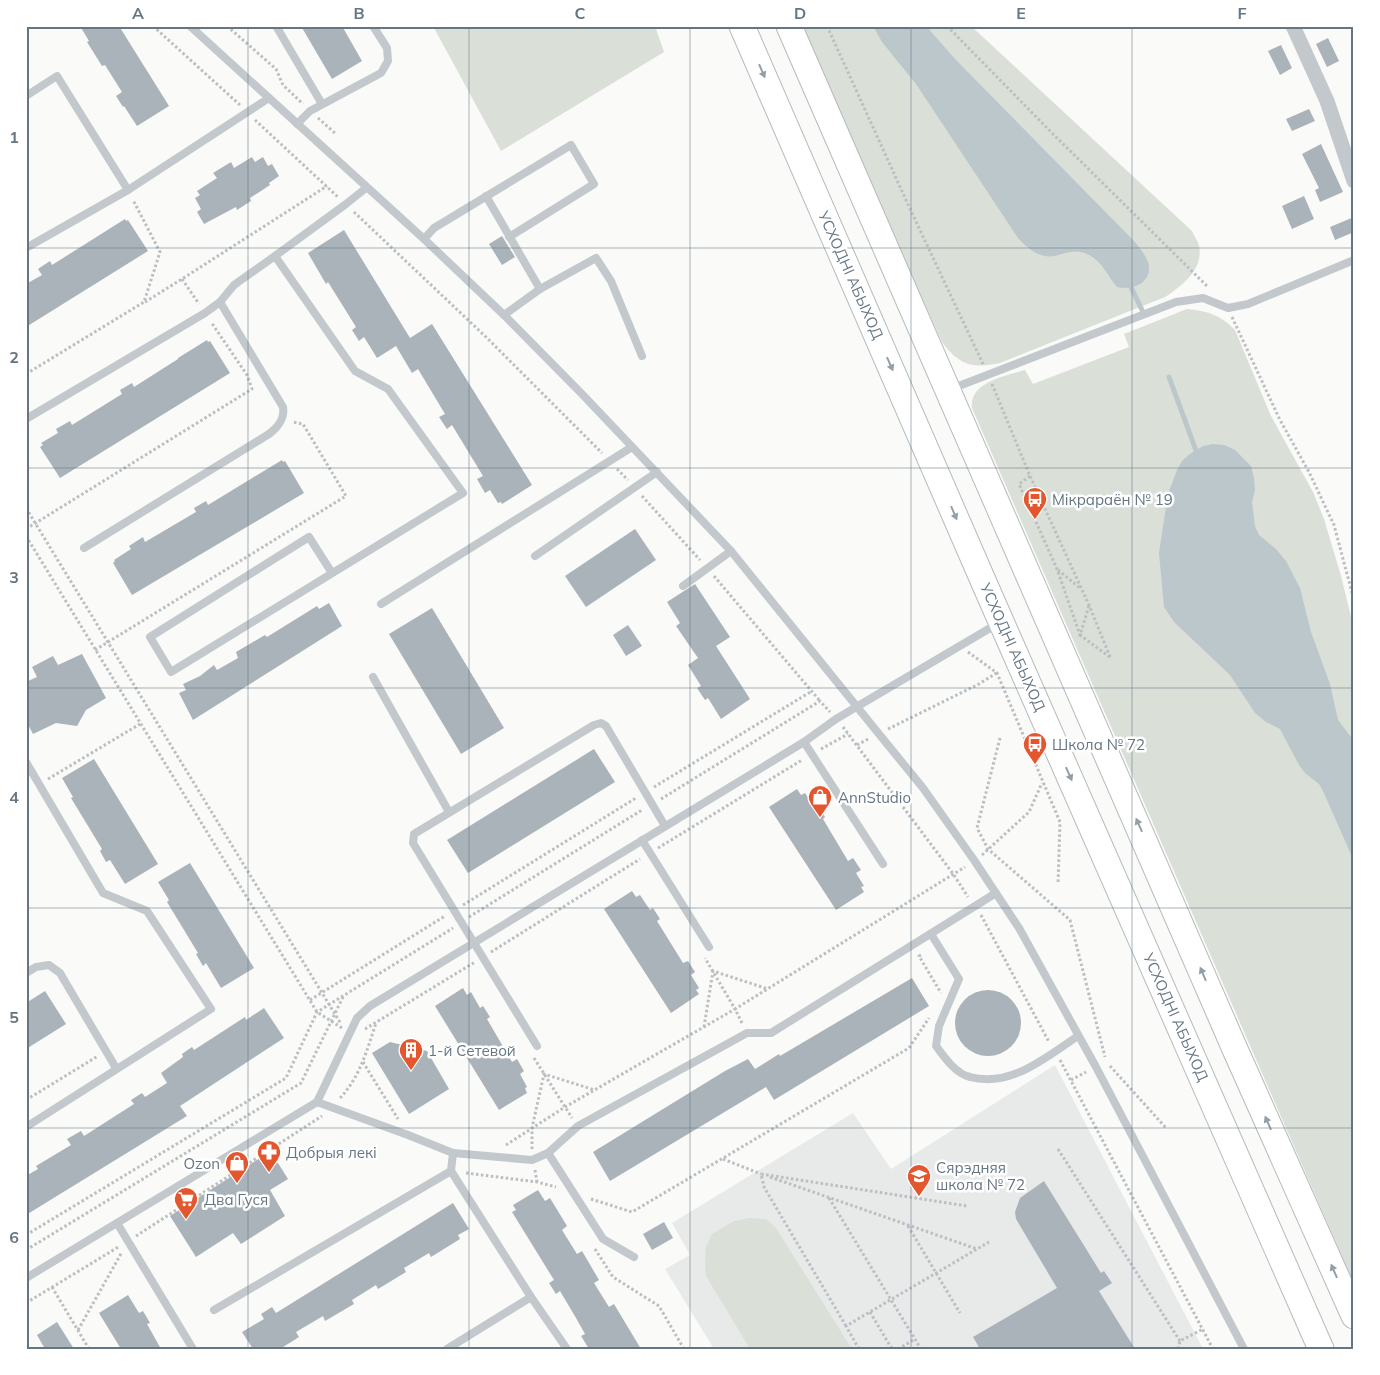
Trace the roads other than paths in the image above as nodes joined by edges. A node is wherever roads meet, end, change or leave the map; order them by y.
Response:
1 (190, 26) edge
2 (276, 26) edge
3 (373, 26) edge
4 (742, 26) edge
5 (789, 26) edge
6 (1293, 26) edge
7 (26, 96) edge
8 (269, 98) junction
9 (322, 104) junction
10 (297, 124) junction
11 (1354, 181) edge
12 (366, 188) junction
13 (128, 190) junction
14 (486, 196) junction
15 (510, 237) junction
16 (424, 239) junction
17 (26, 248) edge
18 (275, 256) junction
19 (1354, 260) edge
20 (540, 289) junction
21 (220, 302) junction
22 (504, 315) junction
23 (642, 356) dead end
24 (948, 390) junction
25 (26, 419) edge
26 (632, 447) junction
27 (657, 472) junction
28 (84, 548) dead end
29 (731, 551) junction
30 (536, 556) dead end
31 (332, 573) junction
32 (683, 586) dead end
33 (381, 604) dead end
34 (1001, 622) junction
35 (373, 677) dead end
36 (857, 707) junction
37 (804, 742) junction
38 (26, 762) edge
39 (450, 812) junction
40 (666, 826) junction
41 (642, 840) junction
42 (883, 864) dead end
43 (996, 893) junction
44 (931, 934) junction
45 (474, 942) junction
46 (709, 947) dead end
47 (26, 973) edge
48 (1078, 1036) junction
49 (537, 1046) dead end
50 (116, 1068) junction
51 (317, 1102) junction
52 (26, 1127) edge
53 (453, 1153) junction
54 (548, 1153) junction
55 (451, 1171) junction
56 (117, 1223) junction
57 (634, 1257) dead end
58 (26, 1278) edge
59 (531, 1297) junction
60 (214, 1310) dead end
61 (1354, 1316) edge
62 (193, 1349) edge
63 (447, 1349) edge
64 (567, 1349) edge
65 (1244, 1349) edge
66 (1321, 1349) edge

1 - 8 lane
2 - 9 lane
3 - 9 lane
4 -> 34 main road, УСХОДНІ АБЫХОД
5 - 24 main road
6 - 11 street
7 - 13 lane
8 - 10 lane
8 - 13 lane
9 - 10 lane
10 - 12 lane
12 - 16 lane
12 - 18 lane
13 - 17 lane
14 - 15 lane
14 - 15 lane
14 - 16 lane
15 - 20 lane
16 - 22 lane
18 - 21 lane
18 - 31 lane
19 - 24 lane
20 - 22 lane
20 - 23 lane
21 - 25 lane
21 - 28 lane
22 - 26 lane
61 -> 24 main road
26 - 27 lane
26 - 33 lane
27 - 29 lane
27 - 30 lane
29 - 32 lane
29 - 36 lane
31 - 31 lane
34 - 36 lane
34 -> 66 main road, УСХОДНІ АБЫХОД
35 - 39 lane
36 - 37 lane
36 - 43 lane
37 - 40 lane
37 - 42 lane
38 - 50 lane
39 - 40 lane
39 - 45 lane
40 - 41 lane
41 - 45 lane
41 - 46 lane
43 - 44 lane
43 - 48 lane
44 - 48 lane
44 - 54 lane
45 - 49 lane
45 - 51 lane
47 - 50 lane
48 - 65 lane
50 - 52 lane
51 - 53 lane
51 - 56 lane
53 - 54 lane
53 - 55 lane
54 - 57 lane
55 - 59 lane
55 - 60 lane
56 - 58 lane
56 - 62 lane
59 - 63 lane
59 - 64 lane

